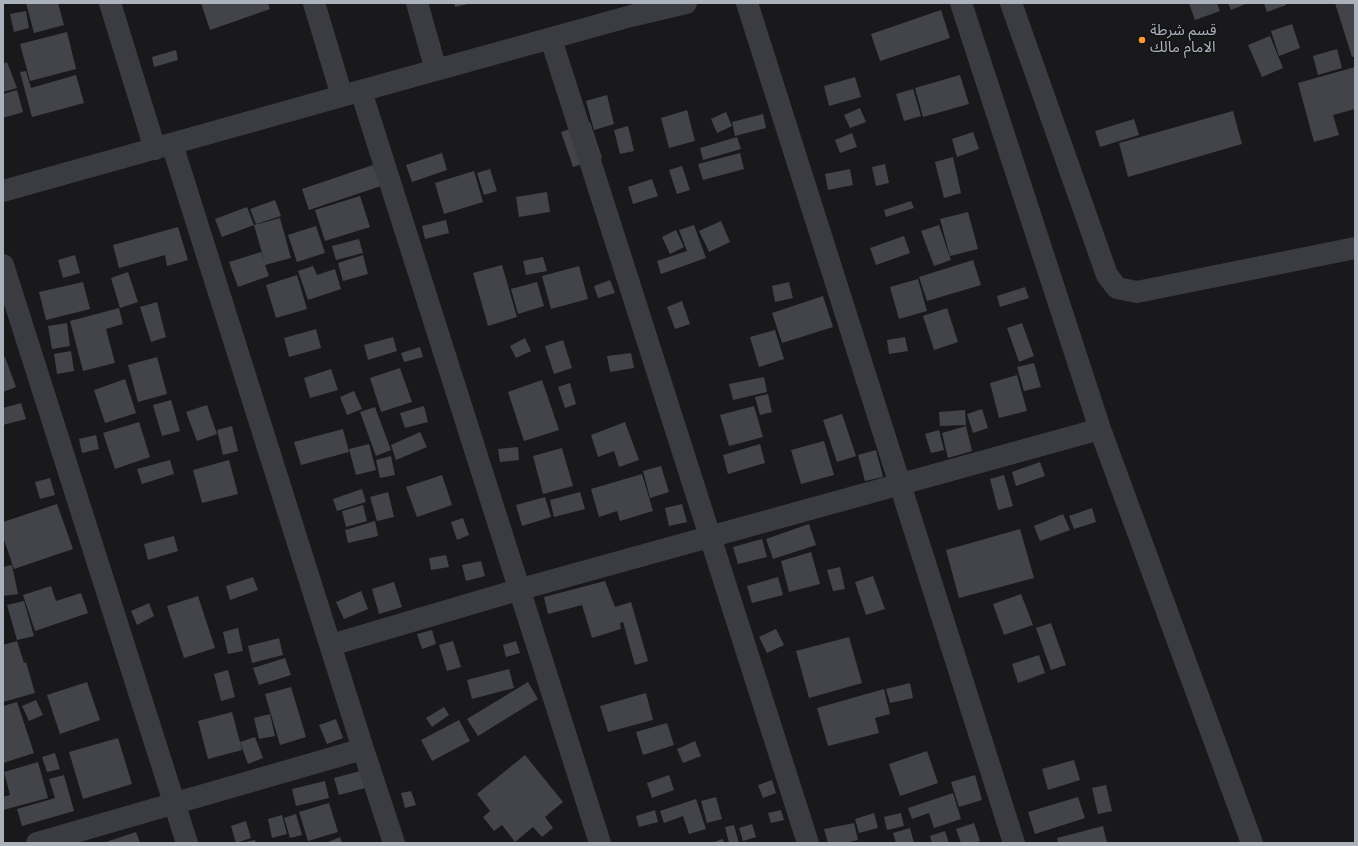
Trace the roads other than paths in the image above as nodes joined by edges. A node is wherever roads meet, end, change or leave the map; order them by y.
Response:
1 (110, 3) edge
2 (314, 3) edge
3 (417, 3) edge
4 (686, 3) edge
5 (746, 3) edge
6 (961, 3) edge
7 (1012, 3) edge
8 (629, 10) edge
9 (551, 39) junction
10 (436, 70) junction
11 (351, 93) junction
12 (164, 147) junction
13 (3, 191) edge
14 (1355, 248) edge
15 (3, 265) edge
16 (1100, 429) junction
17 (900, 484) junction
18 (709, 536) junction
19 (520, 589) junction
20 (330, 645) junction
21 (363, 749) junction
22 (174, 803) junction
23 (37, 843) edge
24 (187, 843) edge
25 (394, 843) edge
26 (600, 843) edge
27 (808, 843) edge
28 (1014, 843) edge
29 (1252, 843) edge

1 - 12 street
2 - 11 street
3 - 10 street
4 - 8 street
5 - 17 street
6 - 16 street
7 - 14 street
8 - 9 street
9 - 10 street
9 - 18 street
10 - 11 street
11 - 12 street
11 - 19 street
12 - 13 street
12 - 20 street
15 - 22 street
16 - 17 street
16 - 29 street
17 - 18 street
17 - 28 street
18 - 19 street
18 - 27 street
19 - 20 street
19 - 26 street
20 - 21 street
21 - 22 street
21 - 25 street
22 - 23 street
22 - 24 street

